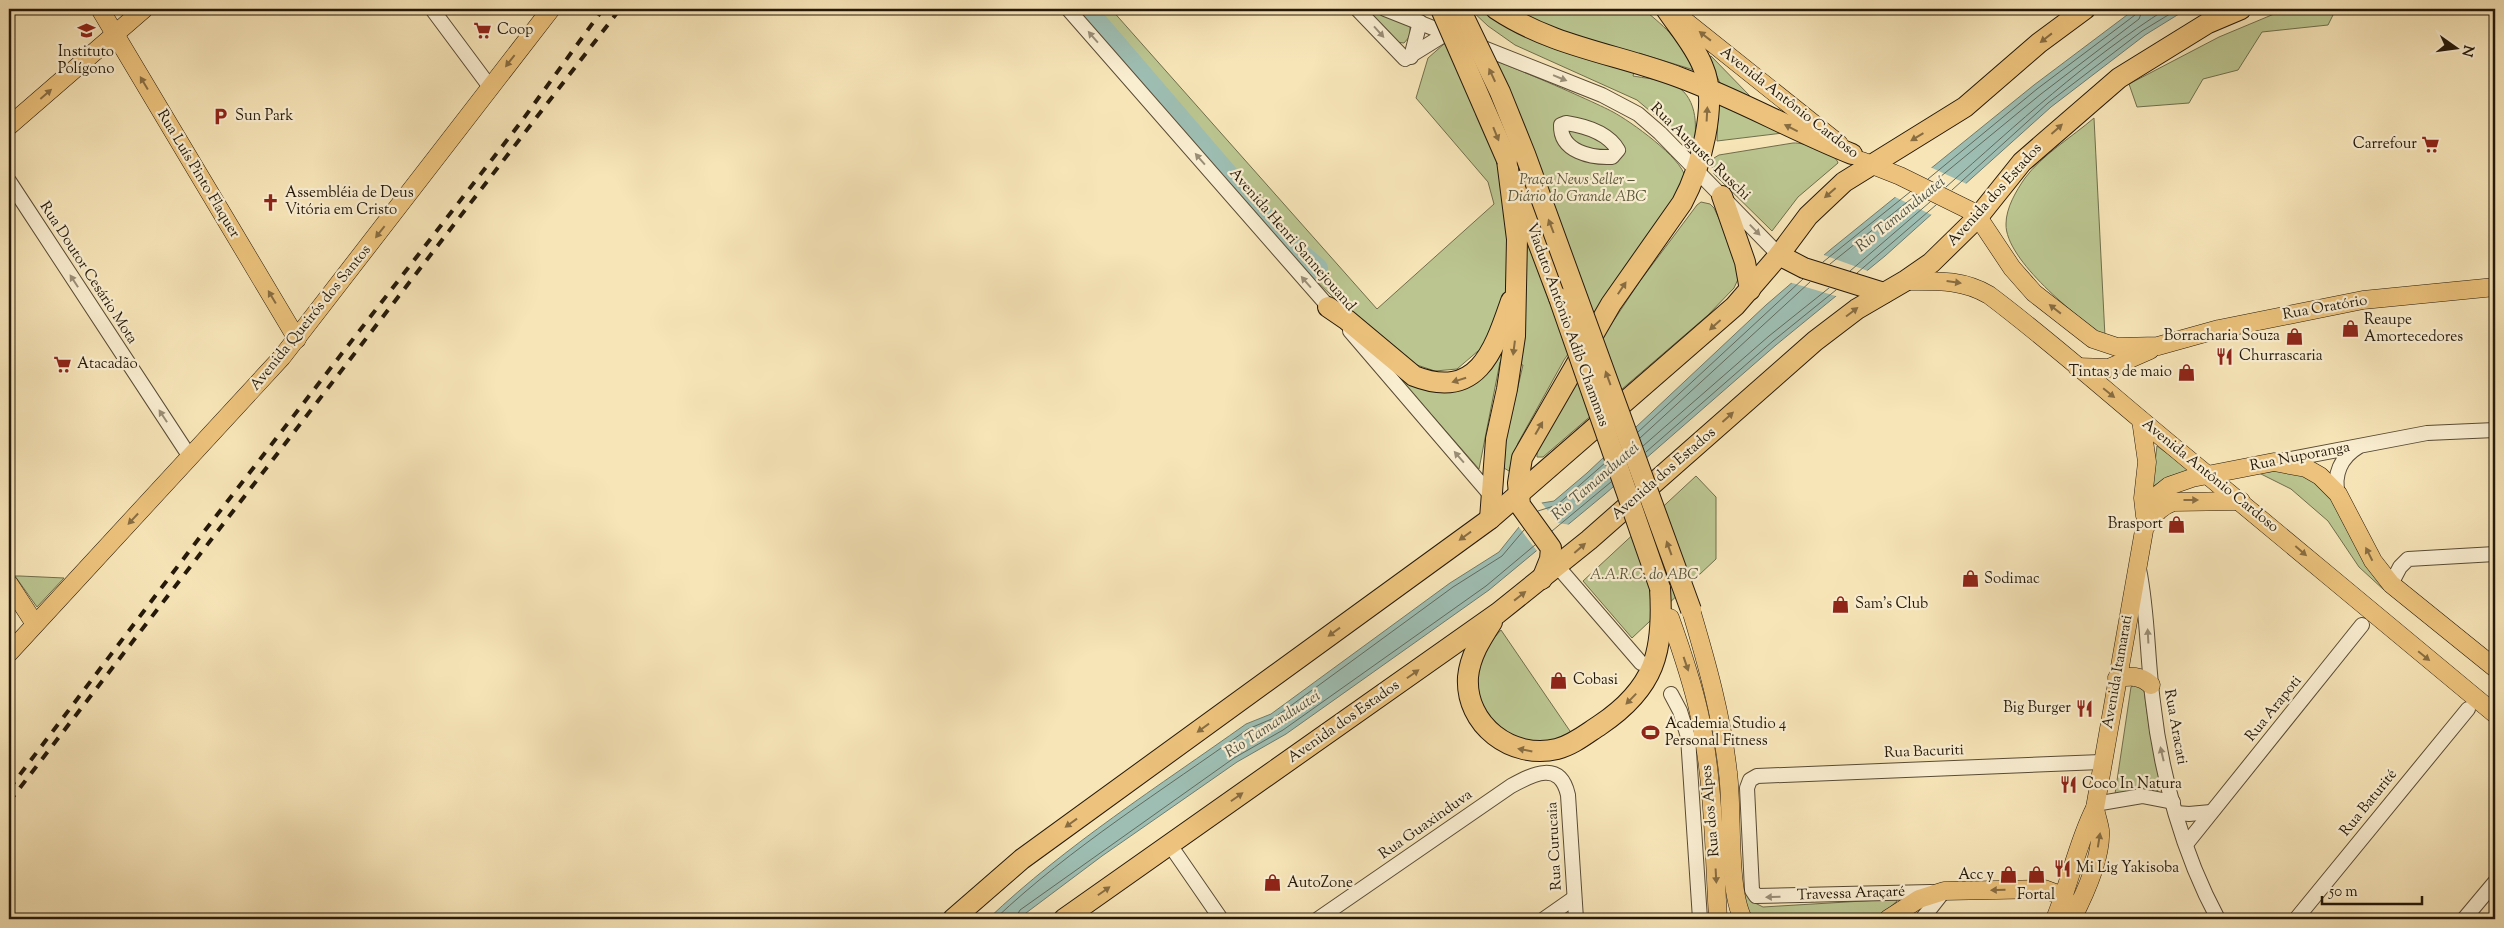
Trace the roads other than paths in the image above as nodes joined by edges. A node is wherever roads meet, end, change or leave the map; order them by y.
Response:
1 (100, 9) edge
2 (144, 9) edge
3 (432, 9) edge
4 (551, 9) edge
5 (1068, 9) edge
6 (1357, 9) edge
7 (1385, 9) edge
8 (1442, 9) edge
9 (1451, 9) edge
10 (1460, 9) edge
11 (1496, 9) edge
12 (1666, 9) edge
13 (1670, 9) edge
14 (2085, 9) edge
15 (2241, 9) edge
16 (1420, 22) junction
17 (1447, 33) junction
18 (115, 34) junction
19 (1412, 57) junction
20 (1515, 60) junction
21 (490, 87) junction
22 (1708, 88) junction
23 (9, 126) edge
24 (1852, 154) junction
25 (1507, 160) junction
26 (1870, 166) junction
27 (1697, 170) junction
28 (9, 181) edge
29 (1722, 196) junction
30 (1978, 217) junction
31 (1779, 255) junction
32 (1905, 281) junction
33 (1517, 282) junction
34 (2495, 288) edge
35 (1750, 290) junction
36 (1884, 293) junction
37 (1328, 307) junction
38 (297, 339) junction
39 (2093, 339) joint
40 (2158, 346) junction
41 (2077, 367) junction
42 (2141, 420) junction
43 (2495, 430) edge
44 (2360, 445) junction
45 (190, 457) junction
46 (2274, 462) junction
47 (2209, 475) junction
48 (2338, 494) junction
49 (2241, 501) junction
50 (1505, 505) junction
51 (2144, 529) junction
52 (2495, 554) edge
53 (2138, 561) junction
54 (1550, 573) junction
55 (2391, 584) junction
56 (1660, 588) junction
57 (11, 590) edge
58 (1691, 610) joint
59 (1498, 613) junction
60 (1670, 618) joint
61 (36, 624) junction
62 (2362, 625) dead end
63 (9, 654) edge
64 (1641, 663) dead end
65 (2495, 668) edge
66 (2117, 678) junction
67 (2151, 685) junction
68 (1670, 694) dead end
69 (2468, 708) dead end
70 (2495, 714) edge
71 (2101, 762) junction
72 (1557, 775) joint
73 (1750, 780) joint
74 (2095, 806) junction
75 (2174, 807) junction
76 (2211, 812) junction
77 (2187, 843) junction
78 (1170, 845) junction
79 (2495, 882) edge
80 (1944, 892) junction
81 (2064, 896) junction
82 (1574, 898) junction
83 (953, 919) edge
84 (1064, 919) edge
85 (1221, 919) edge
86 (1318, 919) edge
87 (1544, 919) edge
88 (1576, 919) edge
89 (1700, 919) edge
90 (1718, 919) edge
91 (1743, 919) edge
92 (1888, 919) edge
93 (1922, 919) edge
94 (2055, 919) edge
95 (2071, 919) edge
96 (2218, 919) edge
97 (2296, 919) edge
98 (2465, 919) edge

1 - 18 main road, Rua Luís Pinto Flaquer
2 - 18 main road
3 - 21 street
4 -> 21 main road, Avenida Queirós dos Santos
37 -> 5 street, Avenida Henri Sannejouand
6 -> 19 street
7 - 16 street, Rua Augusto Ruschi
8 - 16 street
8 -> 25 highway, Viaduto Antônio Adib Chammas, bridge
9 - 20 street
58 -> 10 highway, Viaduto Antônio Adib Chammas, bridge
11 - 22 highway
12 - 22 highway
24 -> 13 main road, Avenida Antônio Cardoso
14 -> 26 highway
30 -> 15 highway, Avenida dos Estados
16 - 17 street, Rua Augusto Ruschi
16 - 19 street
17 - 19 street
17 - 20 street, Rua Augusto Ruschi
23 -> 18 main road
38 -> 18 main road, Rua Luís Pinto Flaquer
20 -> 27 street, Rua Augusto Ruschi
21 -> 38 main road, Avenida Queirós dos Santos
24 -> 22 highway
27 -> 22 highway
24 - 26 main road, Avenida Antônio Cardoso
25 - 33 highway
25 - 56 highway, Viaduto Antônio Adib Chammas, bridge
26 - 30 main road, Avenida Antônio Cardoso
26 -> 31 highway
27 - 29 street, Rua Augusto Ruschi
50 -> 27 highway
45 -> 28 street, Rua Doutor Cesário Mota
29 -> 31 street, Rua Augusto Ruschi
29 - 35 highway
30 - 32 highway, Avenida dos Estados
39 -> 30 main road, Avenida Antônio Cardoso
31 - 35 highway
31 - 36 highway
32 - 36 highway, Avenida dos Estados
32 -> 41 main road, Avenida Antônio Cardoso
33 -> 37 highway
33 -> 50 highway
34 - 40 main road, Rua Oratório
35 -> 50 highway
54 -> 36 highway, Avenida dos Estados
50 -> 37 street, Avenida Henri Sannejouand
38 - 45 main road, Avenida Queirós dos Santos
39 - 40 main road, Rua Oratório
40 - 41 main road, Rua Oratório
41 -> 42 main road, Avenida Antônio Cardoso
42 - 47 main road, Avenida Antônio Cardoso
42 - 51 main road
43 - 44 street, Rua Nuporanga
44 - 46 street, Rua Nuporanga
44 - 48 street, Rua Nuporanga
45 -> 61 main road, Avenida Queirós dos Santos
46 - 47 main road, Rua Nuporanga
46 - 48 main road
47 - 49 main road, Avenida Antônio Cardoso
47 - 51 main road, Avenida Itamarati
55 -> 48 main road
51 -> 49 main road, Avenida Itamarati
49 -> 70 main road, Avenida Antônio Cardoso
50 - 54 highway
50 -> 83 highway
51 - 53 main road, Avenida Itamarati
52 - 55 street
53 - 66 main road, Avenida Itamarati
67 -> 53 street, Rua Aracati
59 -> 54 highway, Avenida dos Estados
54 - 64 street
55 - 65 main road
56 -> 59 highway
56 - 60 highway, Viaduto Antônio Adib Chammas
57 - 61 main road
58 - 91 main road
78 -> 59 highway, Avenida dos Estados
60 -> 90 main road, Rua dos Alpes
61 - 63 main road, Avenida Queirós dos Santos
62 - 76 street, Rua Arapoti
66 - 67 main road
66 - 71 main road, Avenida Itamarati
75 -> 67 street, Rua Aracati
68 - 89 street, Rua dos Alpes
69 - 97 street, Rua Baturité
71 - 73 street, Rua Bacuriti
71 - 74 main road, Avenida Itamarati
72 - 82 street, Rua Curucaia
72 - 86 street, Rua Guaxinduva
80 -> 73 street, Travessa Araçaré
74 - 75 street
74 - 81 main road, Avenida Itamarati
95 -> 74 main road, Avenida Itamarati
75 - 76 street
75 - 77 street, Rua Aracati
76 - 77 street, Rua Arapoti
77 - 96 street, Rua Aracati
84 -> 78 highway, Avenida dos Estados
78 - 85 street
79 - 98 street
81 -> 80 main road, Travessa Araçaré
80 - 92 main road
80 - 93 street
81 - 94 main road, Avenida Itamarati
81 - 95 main road
82 - 87 street
82 - 88 street, Rua Curucaia

